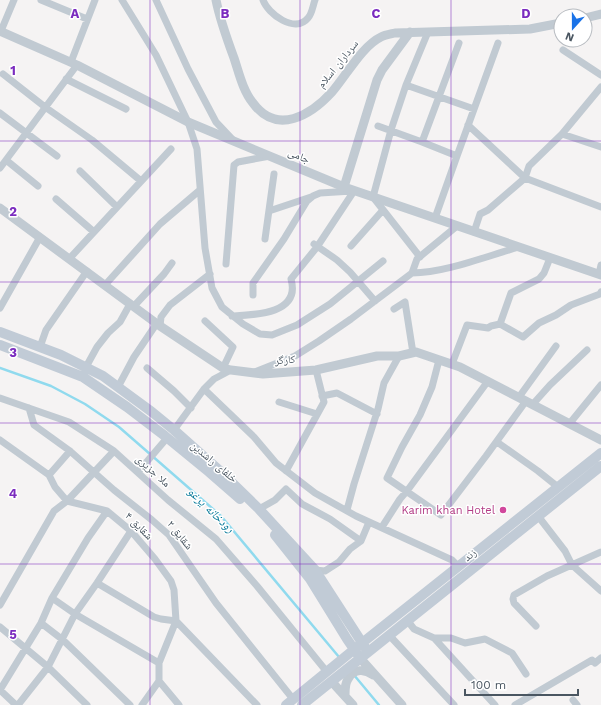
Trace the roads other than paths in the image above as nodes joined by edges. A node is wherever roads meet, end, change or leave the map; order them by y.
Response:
1 (14, 0) edge
2 (41, 0) edge
3 (95, 0) edge
4 (122, 0) edge
5 (156, 0) edge
6 (216, 0) edge
7 (262, 0) edge
8 (315, 0) edge
9 (88, 19) junction
10 (553, 25) edge
11 (410, 32) junction
12 (428, 32) junction
13 (1, 34) edge
14 (459, 43) dead end
15 (498, 43) dead end
16 (563, 50) dead end
17 (74, 63) junction
18 (3, 74) dead end
19 (601, 75) edge
20 (66, 79) junction
21 (406, 85) junction
22 (601, 87) edge
23 (439, 97) junction
24 (45, 107) junction
25 (126, 109) dead end
26 (474, 109) junction
27 (0, 113) edge
28 (188, 122) junction
29 (468, 125) junction
30 (378, 126) dead end
31 (391, 130) junction
32 (26, 133) junction
33 (562, 134) junction
34 (233, 141) junction
35 (422, 142) junction
36 (601, 147) edge
37 (171, 149) dead end
38 (57, 156) dead end
39 (270, 156) junction
40 (457, 156) junction
41 (6, 160) junction
42 (0, 168) edge
43 (80, 170) dead end
44 (274, 174) dead end
45 (525, 178) junction
46 (141, 181) junction
47 (38, 186) dead end
48 (344, 187) junction
49 (200, 190) junction
50 (354, 191) junction
51 (313, 196) junction
52 (374, 198) junction
53 (56, 199) dead end
54 (117, 207) junction
55 (601, 207) edge
56 (0, 208) edge
57 (383, 210) junction
58 (269, 211) junction
59 (435, 218) junction
60 (457, 226) junction
61 (94, 232) junction
62 (474, 232) junction
63 (40, 237) junction
64 (265, 239) dead end
65 (315, 245) junction
66 (351, 246) dead end
67 (519, 247) junction
68 (420, 257) junction
69 (550, 258) junction
70 (69, 259) junction
71 (383, 261) dead end
72 (172, 263) dead end
73 (226, 264) dead end
74 (87, 271) junction
75 (600, 271) edge
76 (412, 273) junction
77 (210, 274) junction
78 (358, 280) junction
79 (105, 285) junction
80 (601, 292) edge
81 (253, 295) dead end
82 (375, 301) junction
83 (132, 305) junction
84 (0, 308) edge
85 (394, 309) dead end
86 (232, 316) junction
87 (205, 321) dead end
88 (158, 324) junction
89 (500, 324) junction
90 (0, 332) edge
91 (0, 345) edge
92 (556, 346) dead end
93 (40, 347) junction
94 (587, 350) dead end
95 (413, 353) junction
96 (399, 356) junction
97 (439, 360) junction
98 (452, 364) junction
99 (86, 367) junction
100 (147, 368) dead end
101 (227, 369) junction
102 (316, 370) junction
103 (252, 373) junction
104 (488, 381) junction
105 (601, 385) edge
106 (118, 387) junction
107 (204, 389) junction
108 (322, 396) junction
109 (0, 398) edge
110 (526, 401) junction
111 (279, 402) dead end
112 (29, 408) junction
113 (191, 408) junction
114 (317, 414) junction
115 (377, 414) junction
116 (570, 423) junction
117 (174, 430) junction
118 (167, 438) junction
119 (0, 440) edge
120 (601, 440) edge
121 (497, 442) junction
122 (70, 451) junction
123 (114, 451) junction
124 (601, 453) edge
125 (601, 466) edge
126 (286, 471) junction
127 (95, 472) junction
128 (138, 472) junction
129 (48, 475) junction
130 (558, 488) junction
131 (407, 491) junction
132 (67, 501) junction
133 (259, 509) junction
134 (347, 510) junction
135 (107, 511) junction
136 (538, 516) junction
137 (369, 522) junction
138 (382, 527) junction
139 (131, 531) junction
140 (361, 542) junction
141 (601, 552) edge
142 (572, 565) junction
143 (458, 566) junction
144 (315, 570) junction
145 (97, 583) junction
146 (601, 592) edge
147 (52, 598) junction
148 (0, 606) edge
149 (75, 614) junction
150 (407, 620) junction
151 (176, 621) junction
152 (41, 623) junction
153 (536, 626) dead end
154 (0, 627) edge
155 (389, 635) junction
156 (434, 638) junction
157 (62, 640) junction
158 (362, 643) junction
159 (26, 649) junction
160 (357, 658) junction
161 (601, 658) edge
162 (159, 663) junction
163 (48, 666) junction
164 (327, 672) junction
165 (526, 674) dead end
166 (159, 681) junction
167 (332, 682) junction
168 (0, 690) edge
169 (344, 695) junction
170 (289, 702) edge
171 (17, 705) edge
172 (87, 705) edge
173 (130, 705) edge
174 (142, 705) edge
175 (179, 705) edge
176 (257, 705) edge
177 (302, 705) edge
178 (353, 705) edge
179 (402, 705) edge
180 (454, 705) edge
181 (495, 705) edge
182 (515, 705) edge

1 - 13 street
2 - 9 street
3 - 9 street
4 - 28 street
5 - 34 street
6 - 11 street, سرداران اسلام
7 - 8 street
9 - 17 street
10 - 12 street, سرداران اسلام
11 - 12 street, سرداران اسلام
11 - 48 street
12 - 21 street
13 - 17 street, جامی
14 - 23 street
15 - 26 street
16 - 19 street
17 - 20 street
17 - 28 street, جامی
18 - 24 street
20 - 24 street
20 - 25 street
21 - 23 street
21 - 31 street
22 - 33 street
23 - 26 street
23 - 35 street
24 - 32 street
24 - 46 street
26 - 29 street
27 - 32 street
28 - 34 street, جامی
28 - 49 street
29 - 40 street
29 - 45 street
30 - 31 street
31 - 35 street
31 - 52 street
32 - 38 street
32 - 41 street
33 - 36 street
33 - 45 street
34 - 39 street, جامی
35 - 40 street
37 - 46 street
39 - 48 street, جامی
39 - 73 street
40 - 59 street
41 - 42 street
41 - 47 street
43 - 54 street
44 - 58 street
45 - 55 street
45 - 62 street
46 - 54 street
48 - 50 street, جامی
49 - 77 street
49 - 79 street
50 - 51 street
50 - 52 street, جامی
50 - 65 street
51 - 58 street
51 - 81 street
52 - 57 street
52 - 59 street, جامی
53 - 61 street
54 - 61 street
56 - 63 street, کارگر
57 - 66 street
57 - 68 street
58 - 64 street
59 - 60 street, جامی
60 - 62 street, جامی
60 - 68 street
61 - 70 street
62 - 67 street, جامی
63 - 70 street, کارگر
63 - 84 street
65 - 78 street
65 - 86 street
67 - 69 street, جامی
67 - 76 street
68 - 76 street
69 - 75 street, جامی
69 - 89 street
70 - 74 street, کارگر
71 - 78 street
72 - 83 street
74 - 79 street, کارگر
74 - 93 street
76 - 82 street
77 - 86 street
77 - 88 street
78 - 82 street
78 - 86 street
79 - 83 street, کارگر
80 - 89 street
82 - 103 street
83 - 88 street, کارگر
83 - 99 street
85 - 95 street
87 - 101 street
88 - 101 street, کارگر
88 - 106 street
89 - 98 street
90 - 93 main road
91 - 118 main road, خلفای راشدین
92 - 110 street
93 - 99 main road
94 - 110 street
95 - 96 street, کارگر
95 - 97 street, کارگر
96 - 102 street, کارگر
96 - 115 street
97 - 98 street, کارگر
97 - 131 street
98 - 104 street, کارگر
99 - 106 main road
100 - 113 street
101 - 103 street, کارگر
101 - 107 street
102 - 103 street, کارگر
102 - 108 street
104 - 110 street, کارگر
104 - 131 street
105 - 116 street
106 - 117 main road
107 - 113 street
107 - 126 street
108 - 114 street
108 - 115 street
109 - 112 street, ملا جزیری
110 - 116 street, کارگر
110 - 121 street
111 - 114 street
112 - 122 street, شقایق ۲
112 - 123 street, ملا جزیری
113 - 117 street
114 - 126 street
115 - 134 street
116 - 120 street, کارگر
117 - 118 main road
117 - 133 main road
118 - 128 street
118 - 160 main road, خلفای راشدین
119 - 129 street
121 - 130 street
121 - 131 street
122 - 127 street, شقایق ۲
122 - 129 street
123 - 127 street
123 - 128 street, ملا جزیری
124 - 130 main road, زند
125 - 136 main road, زند
126 - 134 street
127 - 132 street
127 - 170 street, شقایق ۲
128 - 164 street, ملا جزیری
129 - 132 street
130 - 143 main road, زند
131 - 138 street
132 - 135 street, شقایق ۴
132 - 148 street
133 - 140 street
133 - 144 main road
134 - 137 street
135 - 139 street, شقایق ۴
135 - 147 street
136 - 142 street
136 - 150 main road, زند
137 - 138 street
137 - 140 street
138 - 143 street
139 - 145 street
139 - 151 street, شقایق ۴
140 - 144 street
141 - 142 street
142 - 146 street
142 - 153 street
143 - 158 main road, زند
144 - 158 main road
145 - 149 street
145 - 151 street
147 - 149 street
147 - 152 street
149 - 157 street
149 - 162 street
150 - 155 main road, زند
150 - 156 street
151 - 162 street, شقایق ۴
151 - 176 street
152 - 157 street
152 - 159 street
154 - 159 street
155 - 160 main road, زند
155 - 180 street
156 - 165 street
156 - 181 street
157 - 163 street
157 - 173 street
158 - 160 main road
159 - 163 street
159 - 168 street
160 - 164 main road
160 - 167 main road
160 - 169 street
160 - 179 street
161 - 182 street
162 - 166 street, شقایق ۴
163 - 171 street
163 - 172 street
164 - 170 main road
166 - 174 street
166 - 175 street
167 - 169 street
167 - 177 main road
168 - 171 street
169 - 178 street

